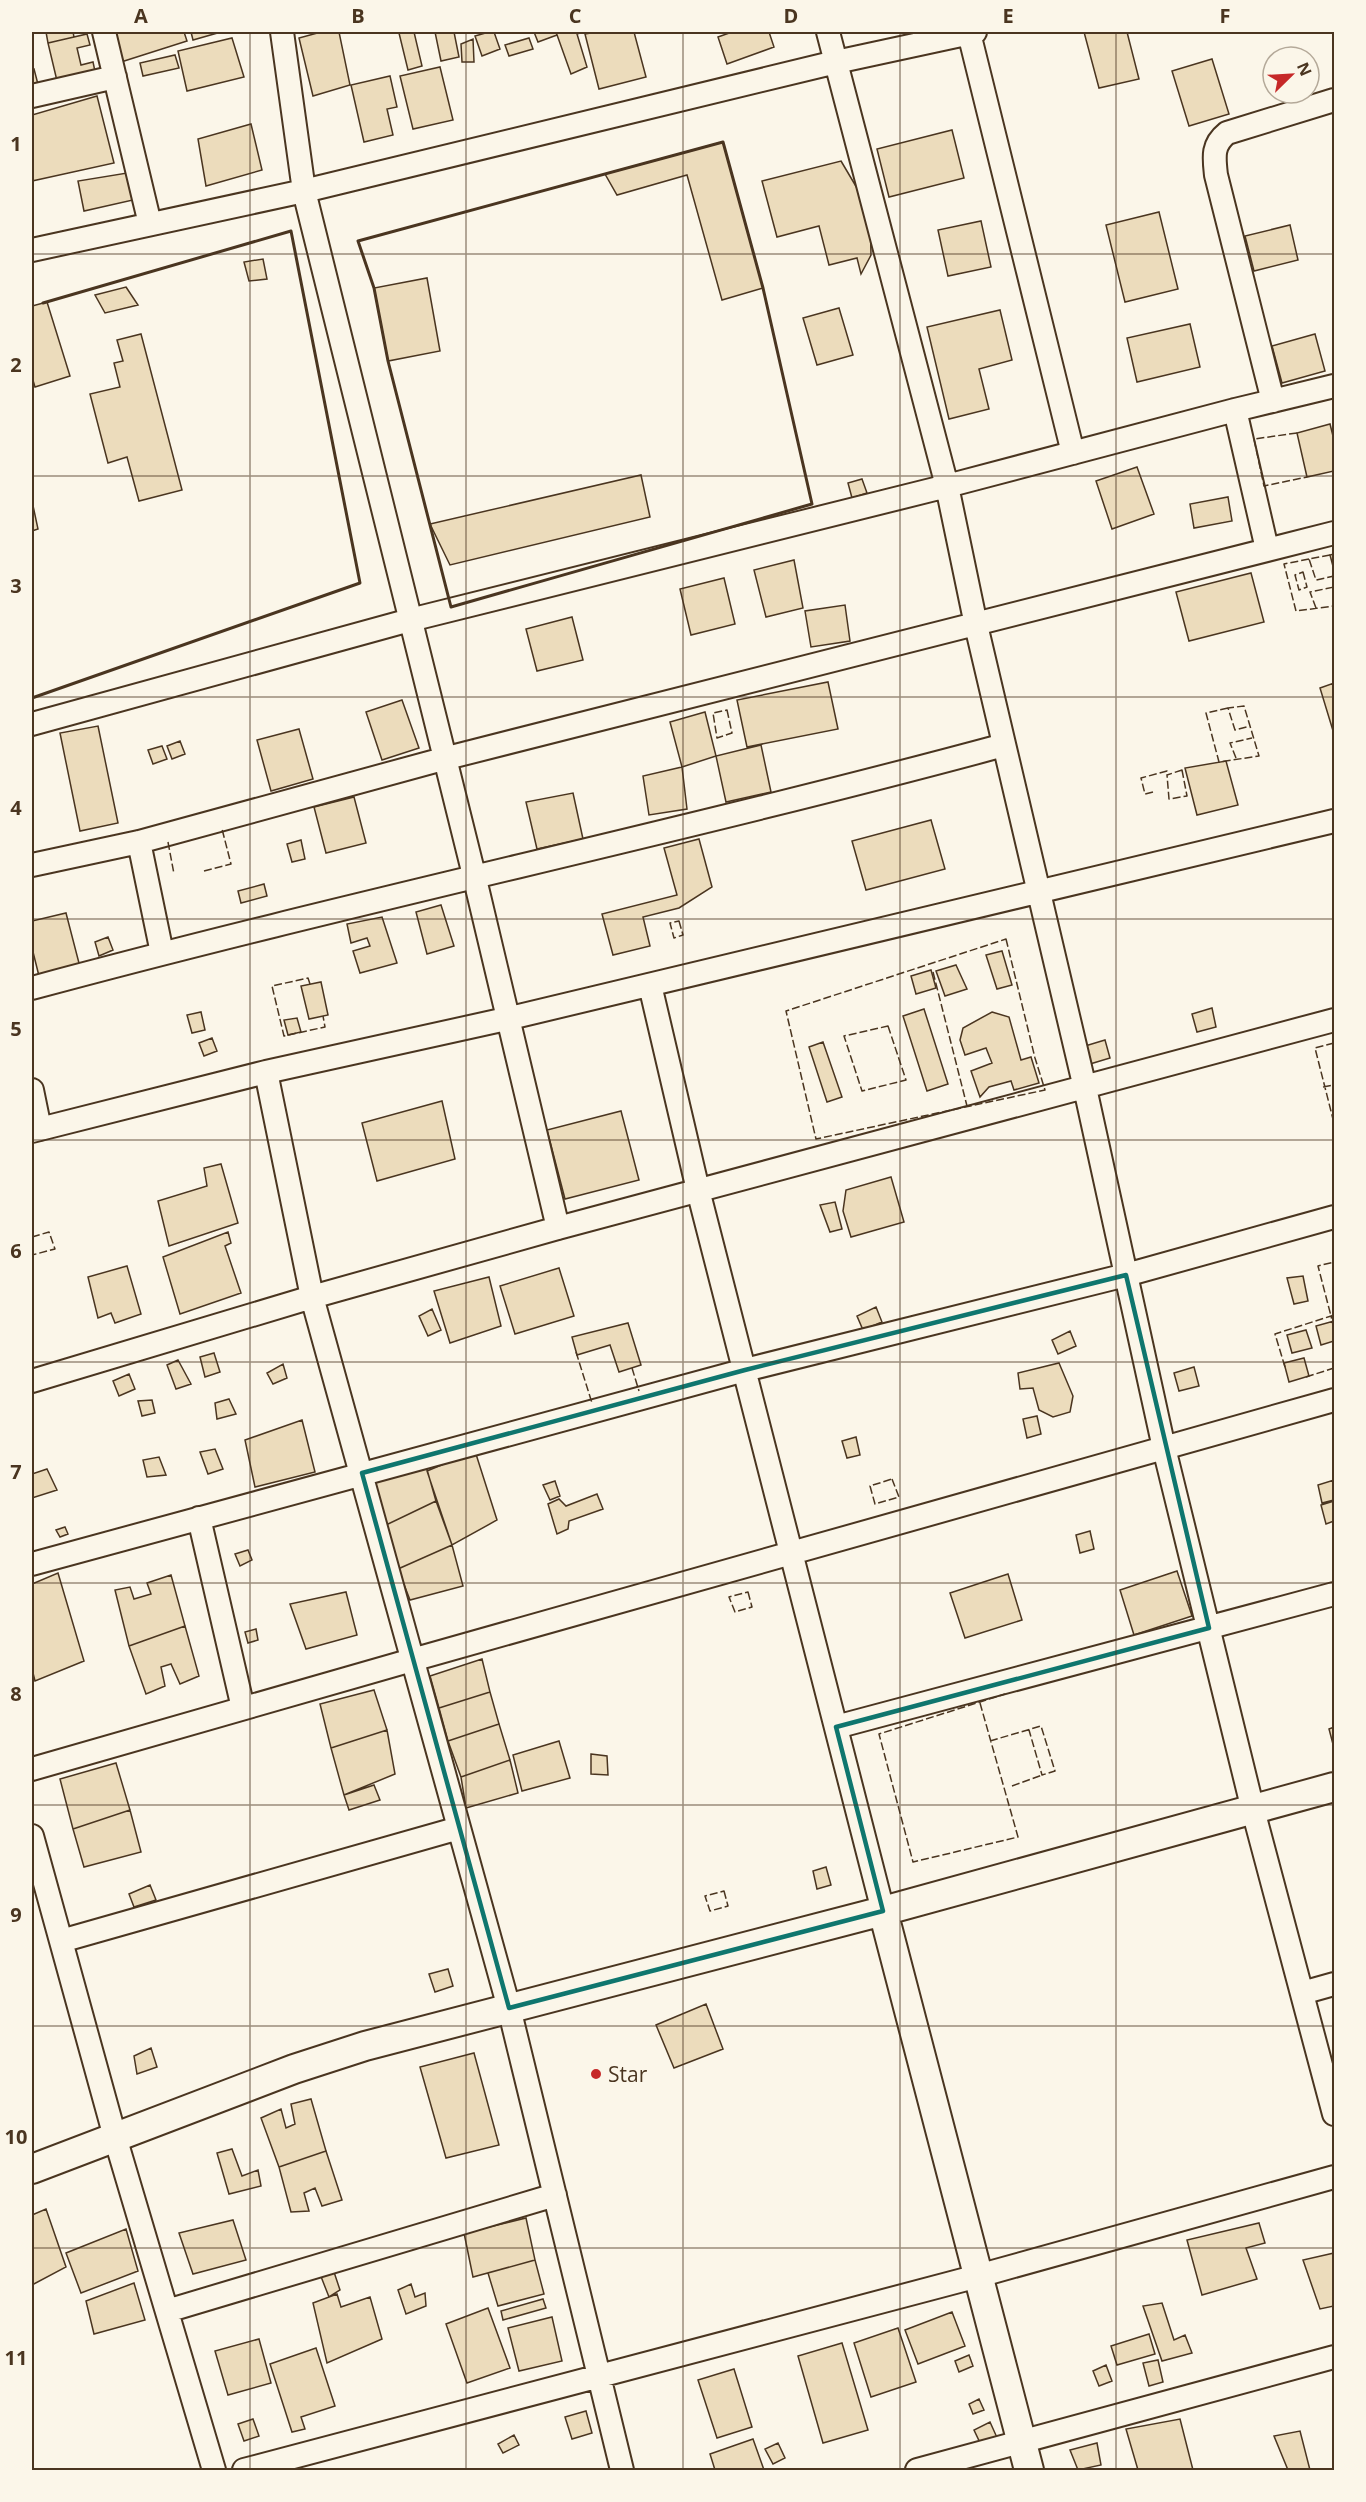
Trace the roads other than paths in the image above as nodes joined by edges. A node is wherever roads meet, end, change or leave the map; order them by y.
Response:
1 (104, 32) edge
2 (283, 32) edge
3 (828, 32) edge
4 (972, 32) edge
5 (836, 62) junction
6 (115, 77) junction
7 (32, 96) edge
8 (1335, 100) edge
9 (304, 191) junction
10 (150, 224) junction
11 (32, 250) edge
12 (1335, 386) edge
13 (1273, 401) junction
14 (1235, 410) junction
15 (1073, 453) junction
16 (947, 486) junction
17 (1335, 533) edge
18 (1268, 549) junction
19 (410, 620) junction
20 (976, 625) junction
21 (32, 724) edge
22 (1004, 745) junction
23 (443, 759) junction
24 (1335, 821) edge
25 (139, 842) junction
26 (32, 865) edge
27 (474, 875) junction
28 (1039, 891) junction
29 (162, 953) junction
30 (650, 984) junction
31 (32, 988) edge
32 (507, 1019) junction
33 (1335, 1020) edge
34 (266, 1072) junction
35 (1085, 1088) junction
36 (32, 1090) edge
37 (36, 1130) edge
38 (698, 1190) junction
39 (1335, 1217) edge
40 (558, 1228) junction
41 (1126, 1275) junction
42 (312, 1297) junction
43 (745, 1370) junction
44 (32, 1381) edge
45 (1335, 1400) edge
46 (1164, 1448) junction
47 (362, 1473) junction
48 (198, 1518) junction
49 (792, 1553) junction
50 (32, 1564) edge
51 (1335, 1594) edge
52 (1209, 1628) junction
53 (412, 1660) junction
54 (243, 1708) junction
55 (836, 1727) junction
56 (32, 1769) edge
57 (1335, 1787) edge
58 (1253, 1810) junction
59 (459, 1828) junction
60 (32, 1836) edge
61 (883, 1911) junction
62 (61, 1941) junction
63 (1335, 1984) edge
64 (1302, 1993) junction
65 (509, 2008) junction
66 (1335, 2114) edge
67 (115, 2137) junction
68 (32, 2169) edge
69 (1335, 2177) edge
70 (555, 2195) junction
71 (978, 2276) junction
72 (167, 2311) junction
73 (1335, 2357) edge
74 (599, 2376) junction
75 (1022, 2441) junction
76 (214, 2470) edge
77 (244, 2470) edge
78 (622, 2470) edge
79 (917, 2470) edge
80 (1029, 2470) edge

1 - 6 street
2 - 9 street
3 - 5 street
4 - 5 street
4 - 15 street
5 - 9 street
5 - 16 street
6 - 7 street
6 - 10 street
8 - 13 street
9 - 10 street
9 - 19 street
10 - 11 street
12 - 13 street
13 - 14 street
14 - 15 street
14 - 18 street
15 - 16 street
16 - 19 street
16 - 20 street
17 - 18 street
18 - 20 street
19 - 21 street
19 - 23 street
20 - 22 street
20 - 23 street
22 - 27 street
22 - 28 street
23 - 25 street
23 - 27 street
24 - 28 street
25 - 26 street
25 - 29 street
27 - 29 street
27 - 32 street
28 - 30 street
28 - 35 street
29 - 31 street
30 - 32 street
30 - 38 street
32 - 34 street
32 - 40 street
33 - 35 street
34 - 37 street
34 - 42 street
35 - 38 street
35 - 41 street
36 - 37 street
38 - 40 street
38 - 43 street
39 - 41 street
40 - 42 street
41 - 43 street
41 - 46 street
42 - 44 street
42 - 47 street
43 - 47 street
43 - 49 street
45 - 46 street
46 - 49 street
46 - 52 street
47 - 48 street
47 - 53 street
48 - 50 street
48 - 54 street
49 - 53 street
49 - 55 street
51 - 52 street
52 - 55 street
52 - 58 street
53 - 54 street
53 - 59 street
54 - 56 street
55 - 61 street
57 - 58 street
58 - 61 street
58 - 64 street
59 - 62 street
59 - 65 street
60 - 62 street
61 - 65 street
61 - 71 street
62 - 67 street
63 - 64 street
64 - 66 street
65 - 67 street
65 - 70 street
67 - 68 street
67 - 72 street
69 - 71 street
70 - 72 street
70 - 74 street
71 - 74 street
71 - 75 street
72 - 76 street
73 - 75 street
74 - 77 street
74 - 78 street
75 - 79 street
75 - 80 street

